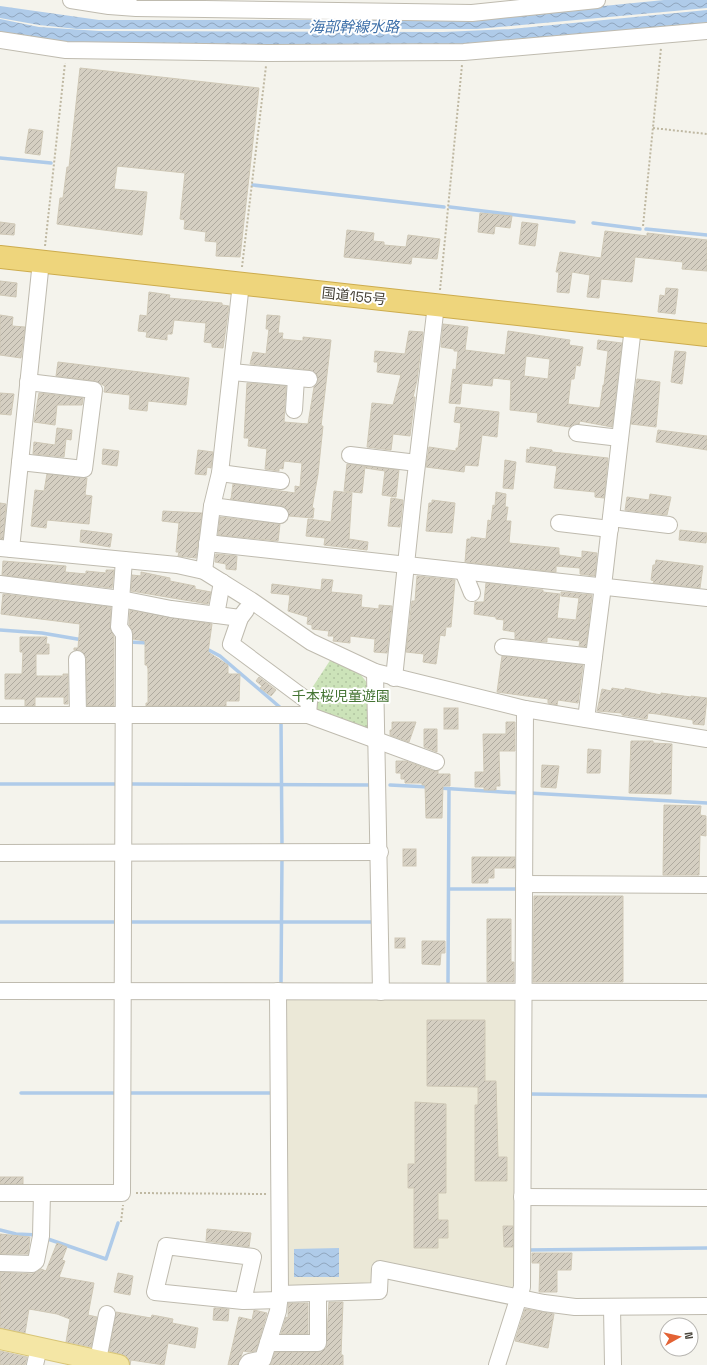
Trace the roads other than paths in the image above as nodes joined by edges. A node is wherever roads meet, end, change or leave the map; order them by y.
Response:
1 (73, 0) edge
2 (597, 0) edge
3 (136, 4) edge
4 (198, 5) edge
5 (261, 5) edge
6 (323, 5) edge
7 (400, 6) edge
8 (440, 6) edge
9 (707, 31) edge
10 (0, 40) edge
11 (0, 256) edge
12 (42, 261) junction
13 (241, 283) junction
14 (438, 305) junction
15 (633, 327) junction
16 (707, 335) edge
17 (232, 372) junction
18 (28, 382) junction
19 (294, 410) dead end
20 (576, 434) dead end
21 (620, 438) junction
22 (350, 455) dead end
23 (20, 462) junction
24 (417, 463) junction
25 (220, 473) junction
26 (281, 481) dead end
27 (212, 506) junction
28 (280, 514) dead end
29 (610, 523) junction
30 (559, 524) dead end
31 (669, 525) dead end
32 (207, 543) junction
33 (5, 548) edge
34 (124, 560) junction
35 (407, 564) junction
36 (463, 571) junction
37 (204, 572) junction
38 (222, 582) junction
39 (0, 584) edge
40 (603, 586) junction
41 (472, 593) dead end
42 (707, 598) edge
43 (121, 599) junction
44 (252, 601) junction
45 (216, 615) junction
46 (240, 618) junction
47 (503, 647) dead end
48 (594, 657) junction
49 (77, 659) dead end
50 (375, 672) junction
51 (394, 678) junction
52 (525, 709) junction
53 (0, 715) edge
54 (78, 715) junction
55 (123, 715) junction
56 (308, 715) junction
57 (586, 719) junction
58 (707, 739) edge
59 (377, 742) junction
60 (436, 762) dead end
61 (380, 852) junction
62 (0, 853) edge
63 (123, 853) junction
64 (524, 884) junction
65 (707, 885) edge
66 (0, 991) edge
67 (122, 991) junction
68 (278, 991) junction
69 (382, 992) junction
70 (523, 992) junction
71 (707, 992) edge
72 (0, 1193) edge
73 (42, 1193) junction
74 (522, 1197) junction
75 (707, 1198) edge
76 (0, 1263) edge
77 (318, 1294) junction
78 (280, 1297) junction
79 (518, 1298) junction
80 (243, 1301) junction
81 (707, 1306) edge
82 (612, 1307) junction
83 (107, 1314) dead end
84 (0, 1339) edge
85 (268, 1343) junction
86 (37, 1356) edge
87 (98, 1360) junction
88 (119, 1365) edge
89 (247, 1365) edge
90 (497, 1365) edge
91 (613, 1365) edge

1 - 3 street
2 - 8 street
3 - 4 street
4 - 5 street
5 - 6 street
6 - 7 street
7 - 8 street
9 - 10 street
11 - 12 highway, 国道155号
12 - 13 highway, 国道155号
12 - 18 street
13 - 14 highway, 国道155号
13 - 17 street
14 - 15 highway, 国道155号
14 - 24 street
15 - 16 highway, 国道155号
15 - 21 street
17 - 19 street
17 - 25 street
18 - 23 street
18 - 23 street
20 - 21 street
21 - 29 street
22 - 24 street
23 - 33 street
24 - 35 street
25 - 26 street
25 - 27 street
27 - 28 street
27 - 32 street
29 - 30 street
29 - 31 street
29 - 40 street
32 - 35 street
32 - 37 street
33 - 34 street
34 - 37 street
34 - 43 street
35 - 36 street
35 - 51 street
36 - 40 street
36 - 41 street
37 - 38 street
38 - 44 street
38 - 45 street
39 - 43 street
40 - 42 street
40 - 48 street
43 - 45 street
43 - 55 street
44 - 46 street
44 - 50 street
45 - 46 street
46 - 56 street
47 - 48 street
48 - 57 street
49 - 54 street
50 - 51 street
50 - 59 street
51 - 52 street
52 - 57 street
52 - 64 street
53 - 54 street
54 - 55 street
55 - 56 street
55 - 63 street
56 - 59 street
57 - 58 street
59 - 60 street
59 - 61 street
61 - 63 street
61 - 69 street
62 - 63 street
63 - 67 street
64 - 65 street
64 - 70 street
66 - 67 street
67 - 68 street
67 - 73 street
68 - 69 street
68 - 78 street
69 - 70 street
70 - 71 street
70 - 74 street
72 - 73 street
73 - 76 street
74 - 75 street
74 - 79 street
77 - 78 street
77 - 79 street
77 - 85 street
78 - 80 street
78 - 85 street
79 - 82 street
79 - 90 street
80 - 80 street
81 - 82 street
82 - 91 street
83 - 87 street
84 - 86 main road
85 - 89 street
86 - 87 main road
87 - 88 main road

